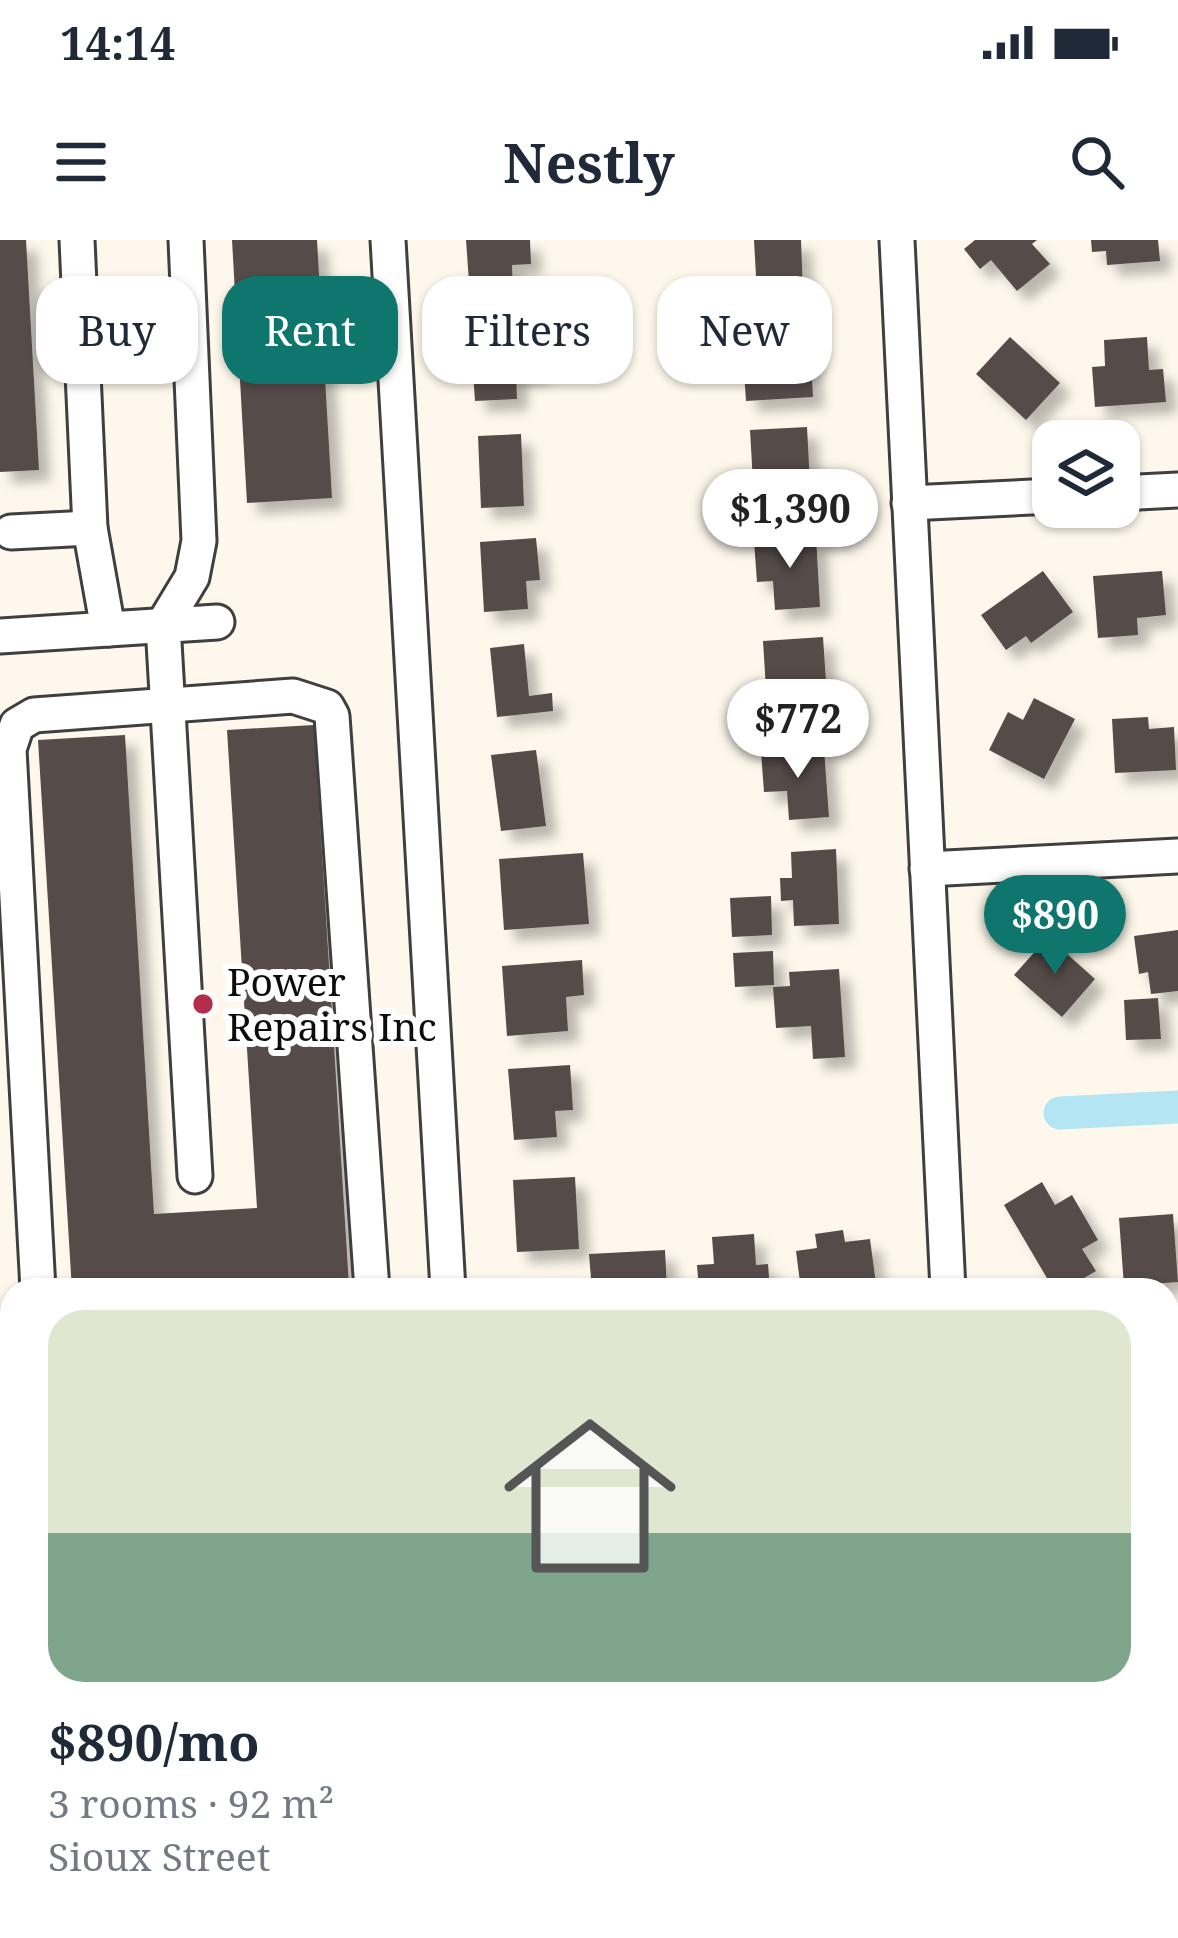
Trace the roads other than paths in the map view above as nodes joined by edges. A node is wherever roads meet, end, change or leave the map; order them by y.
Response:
1 (77, 240) edge
2 (186, 240) edge
3 (388, 240) edge
4 (897, 240) edge
5 (1178, 490) edge
6 (1140, 492) edge
7 (1032, 497) edge
8 (909, 503) junction
9 (91, 528) junction
10 (11, 532) dead end
11 (217, 622) dead end
12 (163, 625) junction
13 (108, 629) junction
14 (0, 636) edge
15 (167, 703) junction
16 (1178, 856) edge
17 (927, 869) junction
18 (196, 1176) dead end
19 (37, 1278) edge
20 (371, 1278) edge
21 (447, 1278) edge
22 (947, 1278) edge

1 - 9 street
2 - 12 street
3 - 21 street
4 - 8 street
5 - 6 street
7 - 8 street
8 - 17 street
9 - 10 street
9 - 13 street
11 - 12 street
12 - 13 street
12 - 15 street
13 - 14 street
15 - 18 street
15 - 19 street
15 - 20 street
16 - 17 street
17 - 22 street

